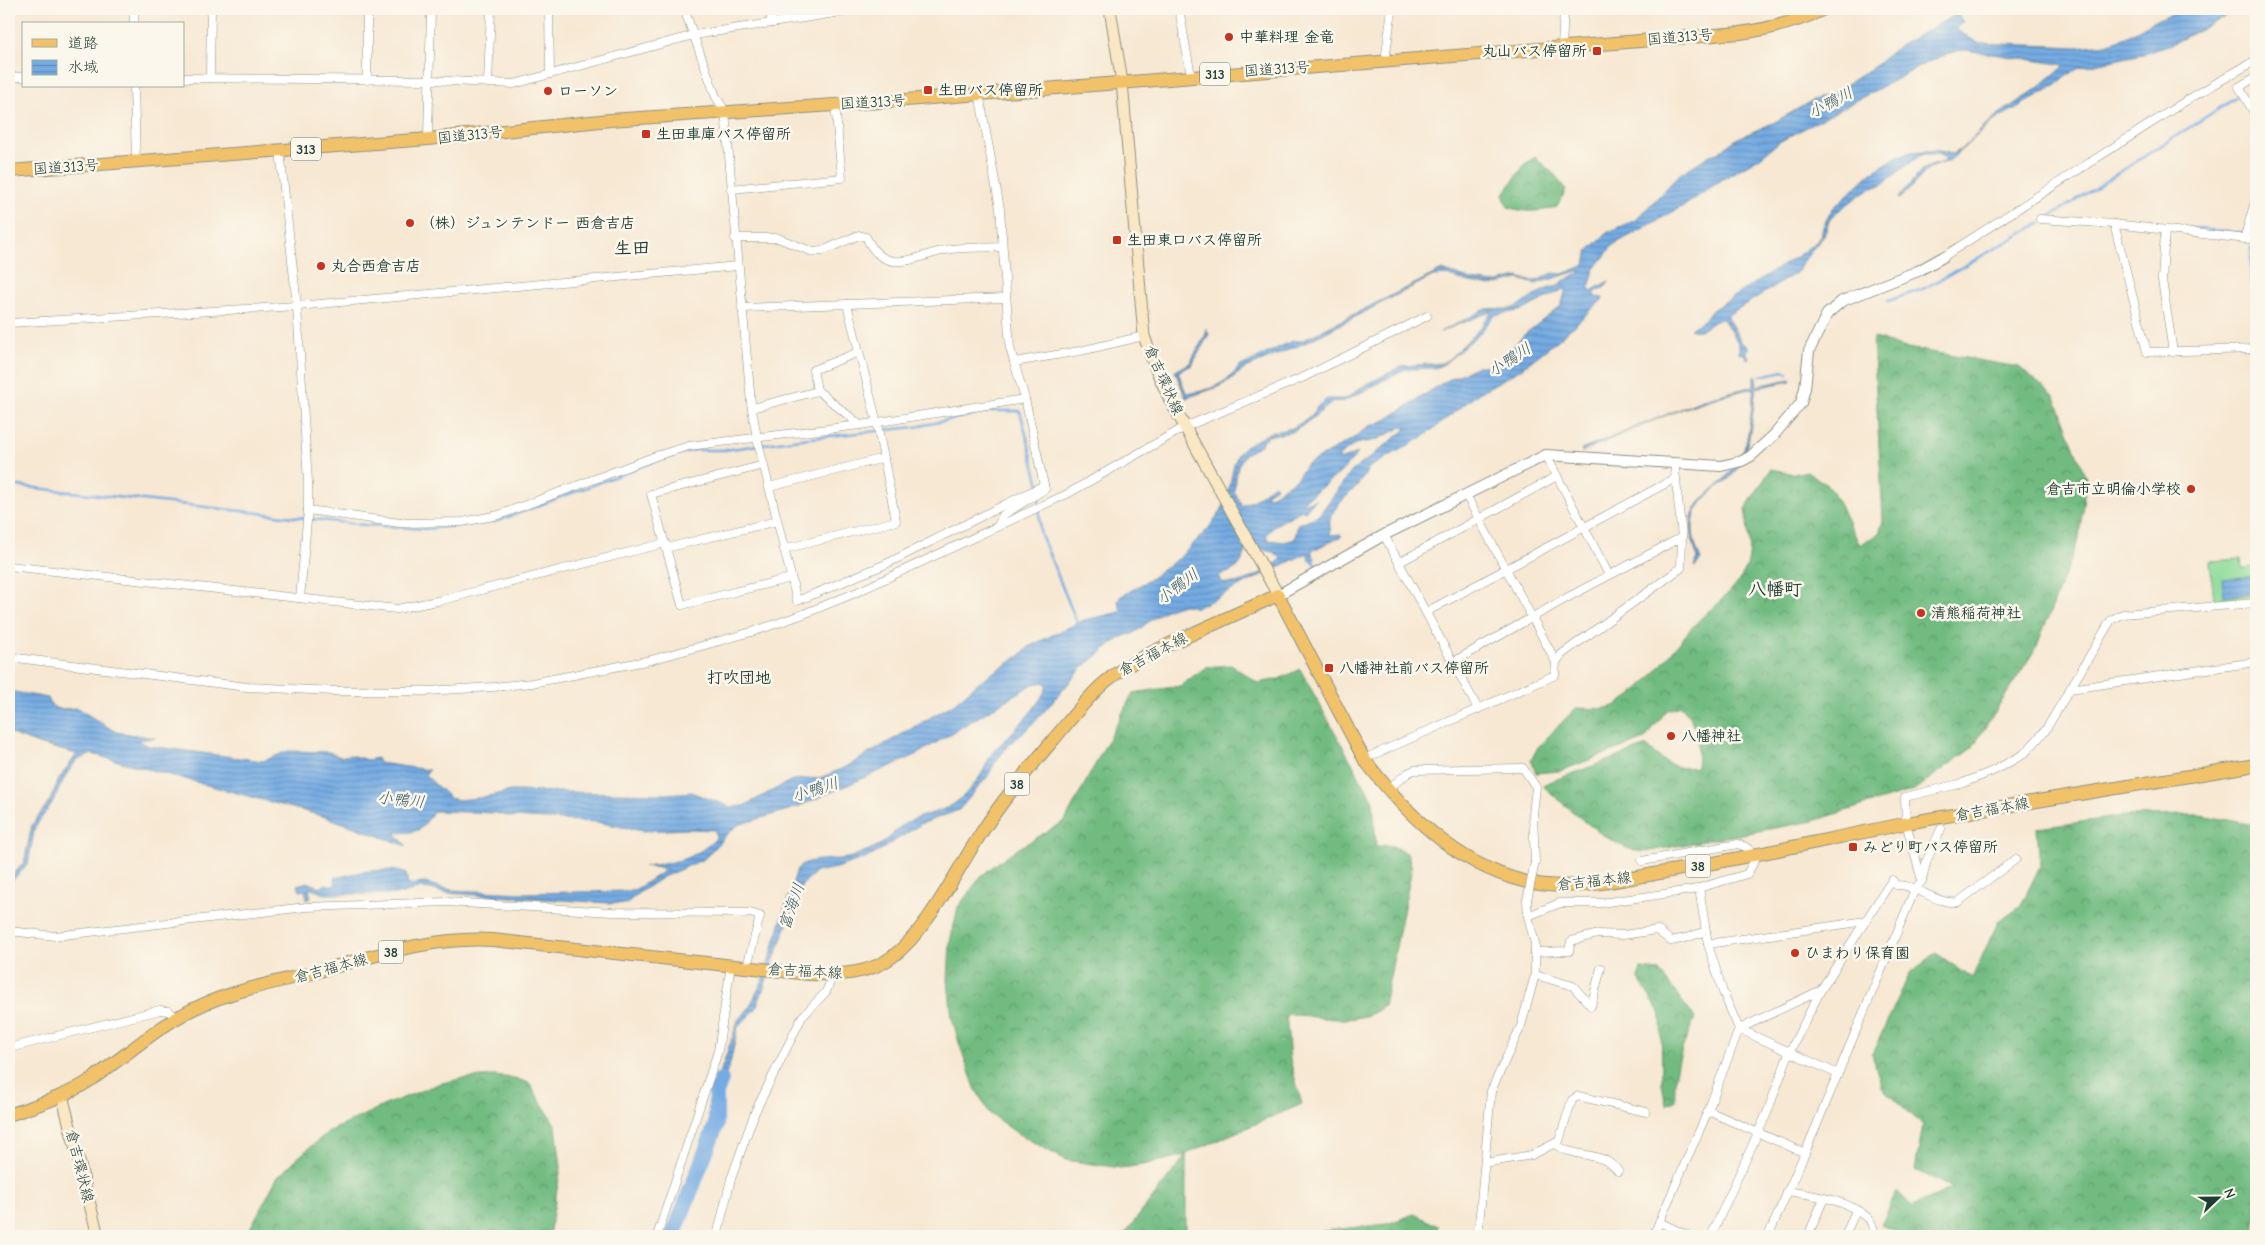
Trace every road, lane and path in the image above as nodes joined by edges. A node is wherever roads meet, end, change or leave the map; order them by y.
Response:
1 (134, 9) edge
2 (211, 9) edge
3 (367, 9) edge
4 (431, 9) edge
5 (491, 9) edge
6 (549, 9) edge
7 (684, 9) edge
8 (769, 9) edge
9 (861, 9) edge
10 (1110, 9) edge
11 (1179, 9) edge
12 (1392, 9) edge
13 (1564, 9) edge
14 (1824, 9) edge
15 (846, 10) edge
16 (1808, 13) edge
17 (134, 22) edge
18 (772, 23) junction
19 (694, 35) junction
20 (1562, 47) junction
21 (2256, 60) edge
22 (1385, 61) junction
23 (550, 74) junction
24 (9, 76) edge
25 (1192, 76) junction
26 (22, 77) edge
27 (185, 78) edge
28 (210, 78) junction
29 (2256, 78) edge
30 (366, 80) junction
31 (430, 80) junction
32 (1122, 82) junction
33 (488, 83) junction
34 (134, 88) edge
35 (979, 94) junction
36 (835, 104) junction
37 (725, 111) junction
38 (2256, 116) edge
39 (428, 139) junction
40 (280, 151) junction
41 (136, 162) junction
42 (9, 170) edge
43 (731, 189) junction
44 (2256, 198) edge
45 (2040, 219) dead end
46 (2114, 224) junction
47 (2165, 232) junction
48 (735, 238) junction
49 (2244, 239) junction
50 (2256, 240) edge
51 (1002, 248) junction
52 (1943, 257) joint
53 (738, 266) junction
54 (1005, 298) junction
55 (847, 304) junction
56 (296, 306) junction
57 (742, 308) junction
58 (1427, 316) dead end
59 (9, 323) edge
60 (1144, 336) junction
61 (2256, 349) edge
62 (859, 352) junction
63 (2173, 352) junction
64 (1014, 362) junction
65 (818, 391) junction
66 (1025, 399) junction
67 (752, 408) junction
68 (877, 423) junction
69 (860, 425) junction
70 (1185, 427) junction
71 (757, 438) junction
72 (1546, 455) junction
73 (884, 458) junction
74 (1674, 462) junction
75 (764, 465) junction
76 (1557, 476) junction
77 (1676, 478) junction
78 (1044, 484) junction
79 (769, 487) junction
80 (1466, 495) junction
81 (308, 510) junction
82 (1478, 519) junction
83 (778, 522) junction
84 (998, 526) junction
85 (1584, 528) junction
86 (1384, 535) junction
87 (1682, 538) junction
88 (665, 546) junction
89 (784, 549) junction
90 (1400, 562) junction
91 (9, 566) edge
92 (1505, 569) junction
93 (1608, 575) junction
94 (791, 578) junction
95 (1278, 595) junction
96 (300, 598) junction
97 (2256, 603) edge
98 (1426, 612) junction
99 (1531, 617) junction
100 (9, 657) edge
101 (1453, 662) junction
102 (1556, 662) junction
103 (2256, 662) edge
104 (2070, 689) junction
105 (1478, 709) junction
106 (1364, 759) junction
107 (2256, 765) edge
108 (1389, 788) junction
109 (1906, 823) junction
110 (1941, 829) dead end
111 (1757, 856) junction
112 (2016, 859) dead end
113 (1642, 861) dead end
114 (1922, 881) junction
115 (1699, 888) junction
116 (1915, 889) junction
117 (1528, 916) junction
118 (1866, 921) junction
119 (9, 931) edge
120 (1706, 931) junction
121 (1708, 944) junction
122 (1535, 952) junction
123 (731, 965) junction
124 (749, 967) junction
125 (1601, 968) dead end
126 (833, 975) junction
127 (1535, 975) junction
128 (1821, 990) junction
129 (178, 1017) junction
130 (1738, 1029) junction
131 (9, 1048) edge
132 (1789, 1053) junction
133 (1838, 1074) junction
134 (62, 1095) junction
135 (1708, 1111) junction
136 (1646, 1112) dead end
137 (9, 1115) edge
138 (1758, 1134) junction
139 (1555, 1144) junction
140 (1805, 1153) junction
141 (1485, 1163) junction
142 (1618, 1171) dead end
143 (1787, 1192) junction
144 (1824, 1198) junction
145 (1856, 1210) junction
146 (1659, 1222) junction
147 (98, 1236) edge
148 (657, 1236) edge
149 (717, 1236) edge
150 (1478, 1236) edge
151 (1653, 1236) edge
152 (1689, 1236) edge
153 (1711, 1236) edge
154 (1768, 1236) edge
155 (1808, 1236) edge
156 (1845, 1236) edge
157 (1876, 1236) edge

1 - 17 street
2 - 28 street
3 - 30 street
4 - 31 street
5 - 33 street
6 - 23 street
7 - 19 street
8 - 18 street
9 - 15 street
10 - 32 main road, 倉吉環状線
11 - 25 street
12 - 22 street
13 - 20 street
14 - 16 main road, 国道313号 / 313
15 - 18 street
16 - 20 main road, 国道313号 / 313
18 - 19 street
19 - 23 street
19 - 37 street
20 - 22 main road, 国道313号 / 313
21 - 52 street
22 - 25 main road, 国道313号 / 313
23 - 33 street
24 - 26 street
25 - 32 main road, 国道313号 / 313
27 - 28 street
28 - 30 street
29 - 38 street
30 - 31 street
31 - 33 street
31 - 39 street
32 - 35 main road, 国道313号 / 313
32 - 60 main road, 倉吉環状線
34 - 41 street
35 - 36 main road, 国道313号 / 313
35 - 51 street
36 - 37 main road, 国道313号 / 313
36 - 43 street
37 - 39 main road, 国道313号 / 313
37 - 43 street
39 - 40 main road, 国道313号 / 313
40 - 41 main road, 国道313号 / 313
40 - 56 street
41 - 42 main road, 国道313号 / 313
43 - 48 street
44 - 49 street
45 - 46 street
46 - 47 street
46 - 63 street
47 - 49 street
47 - 63 street
48 - 51 street
48 - 53 street
49 - 50 street
51 - 54 street
52 - 74 street
53 - 56 street
53 - 57 street
54 - 55 street
54 - 64 street
55 - 57 street
55 - 62 street
56 - 59 street
56 - 81 street
57 - 67 street
58 - 70 street
60 - 64 street
60 - 70 main road, 倉吉環状線
61 - 63 street
62 - 65 street
62 - 68 street
64 - 66 street
65 - 67 street
65 - 69 street
66 - 68 street
66 - 78 street
67 - 71 street
68 - 69 street
68 - 73 street
69 - 71 street
70 - 84 street
70 - 95 main road, 倉吉環状線
71 - 75 street
71 - 81 street
72 - 74 street
72 - 76 street
72 - 80 street
73 - 79 street
73 - 89 street
74 - 77 street
75 - 79 street
75 - 88 street
76 - 82 street
76 - 85 street
77 - 85 street
77 - 87 street
78 - 84 street
78 - 94 street
79 - 83 street
80 - 82 street
80 - 86 street
81 - 96 street
82 - 90 street
82 - 92 street
83 - 88 street
83 - 89 street
84 - 100 street
85 - 92 street
85 - 93 street
86 - 90 street
86 - 95 street
87 - 93 street
87 - 102 street
88 - 94 street
88 - 96 street
89 - 94 street
90 - 98 street
91 - 96 street
92 - 98 street
92 - 99 street
93 - 99 street
95 - 106 main road, 倉吉福本線 / 38
95 - 126 main road, 倉吉福本線 / 38
97 - 104 street
98 - 101 street
99 - 101 street
99 - 102 street
101 - 105 street
102 - 105 street
103 - 104 street
104 - 109 street
105 - 106 street
106 - 108 main road, 倉吉福本線 / 38
107 - 109 main road, 倉吉福本線 / 38
108 - 111 main road, 倉吉福本線 / 38
108 - 117 street, bridge
109 - 111 main road, 倉吉福本線 / 38
109 - 114 street
110 - 114 street
111 - 113 street
111 - 115 street
112 - 116 street
114 - 116 street
115 - 117 street
115 - 120 street
116 - 118 street
116 - 133 street
117 - 122 street
118 - 121 street
118 - 128 street
119 - 124 street
120 - 121 street
120 - 122 street
121 - 130 street
122 - 127 street
123 - 124 main road, 倉吉福本線 / 38
123 - 129 main road, 倉吉福本線 / 38
123 - 148 street
124 - 126 main road, 倉吉福本線 / 38
125 - 127 street
126 - 149 street
127 - 141 street
128 - 130 street
128 - 132 street
129 - 131 street
129 - 134 main road, 倉吉福本線 / 38
130 - 132 street
130 - 135 street
132 - 133 street
132 - 138 street
133 - 140 street
134 - 137 main road, 倉吉福本線 / 38
134 - 147 main road, 倉吉環状線
135 - 138 street
135 - 146 street
136 - 139 street
138 - 140 street
138 - 153 street
139 - 141 street
139 - 142 street
140 - 143 street
141 - 150 street
143 - 144 street
143 - 154 street
144 - 145 street
144 - 155 street
145 - 156 street
145 - 157 street
146 - 151 street
146 - 152 street

